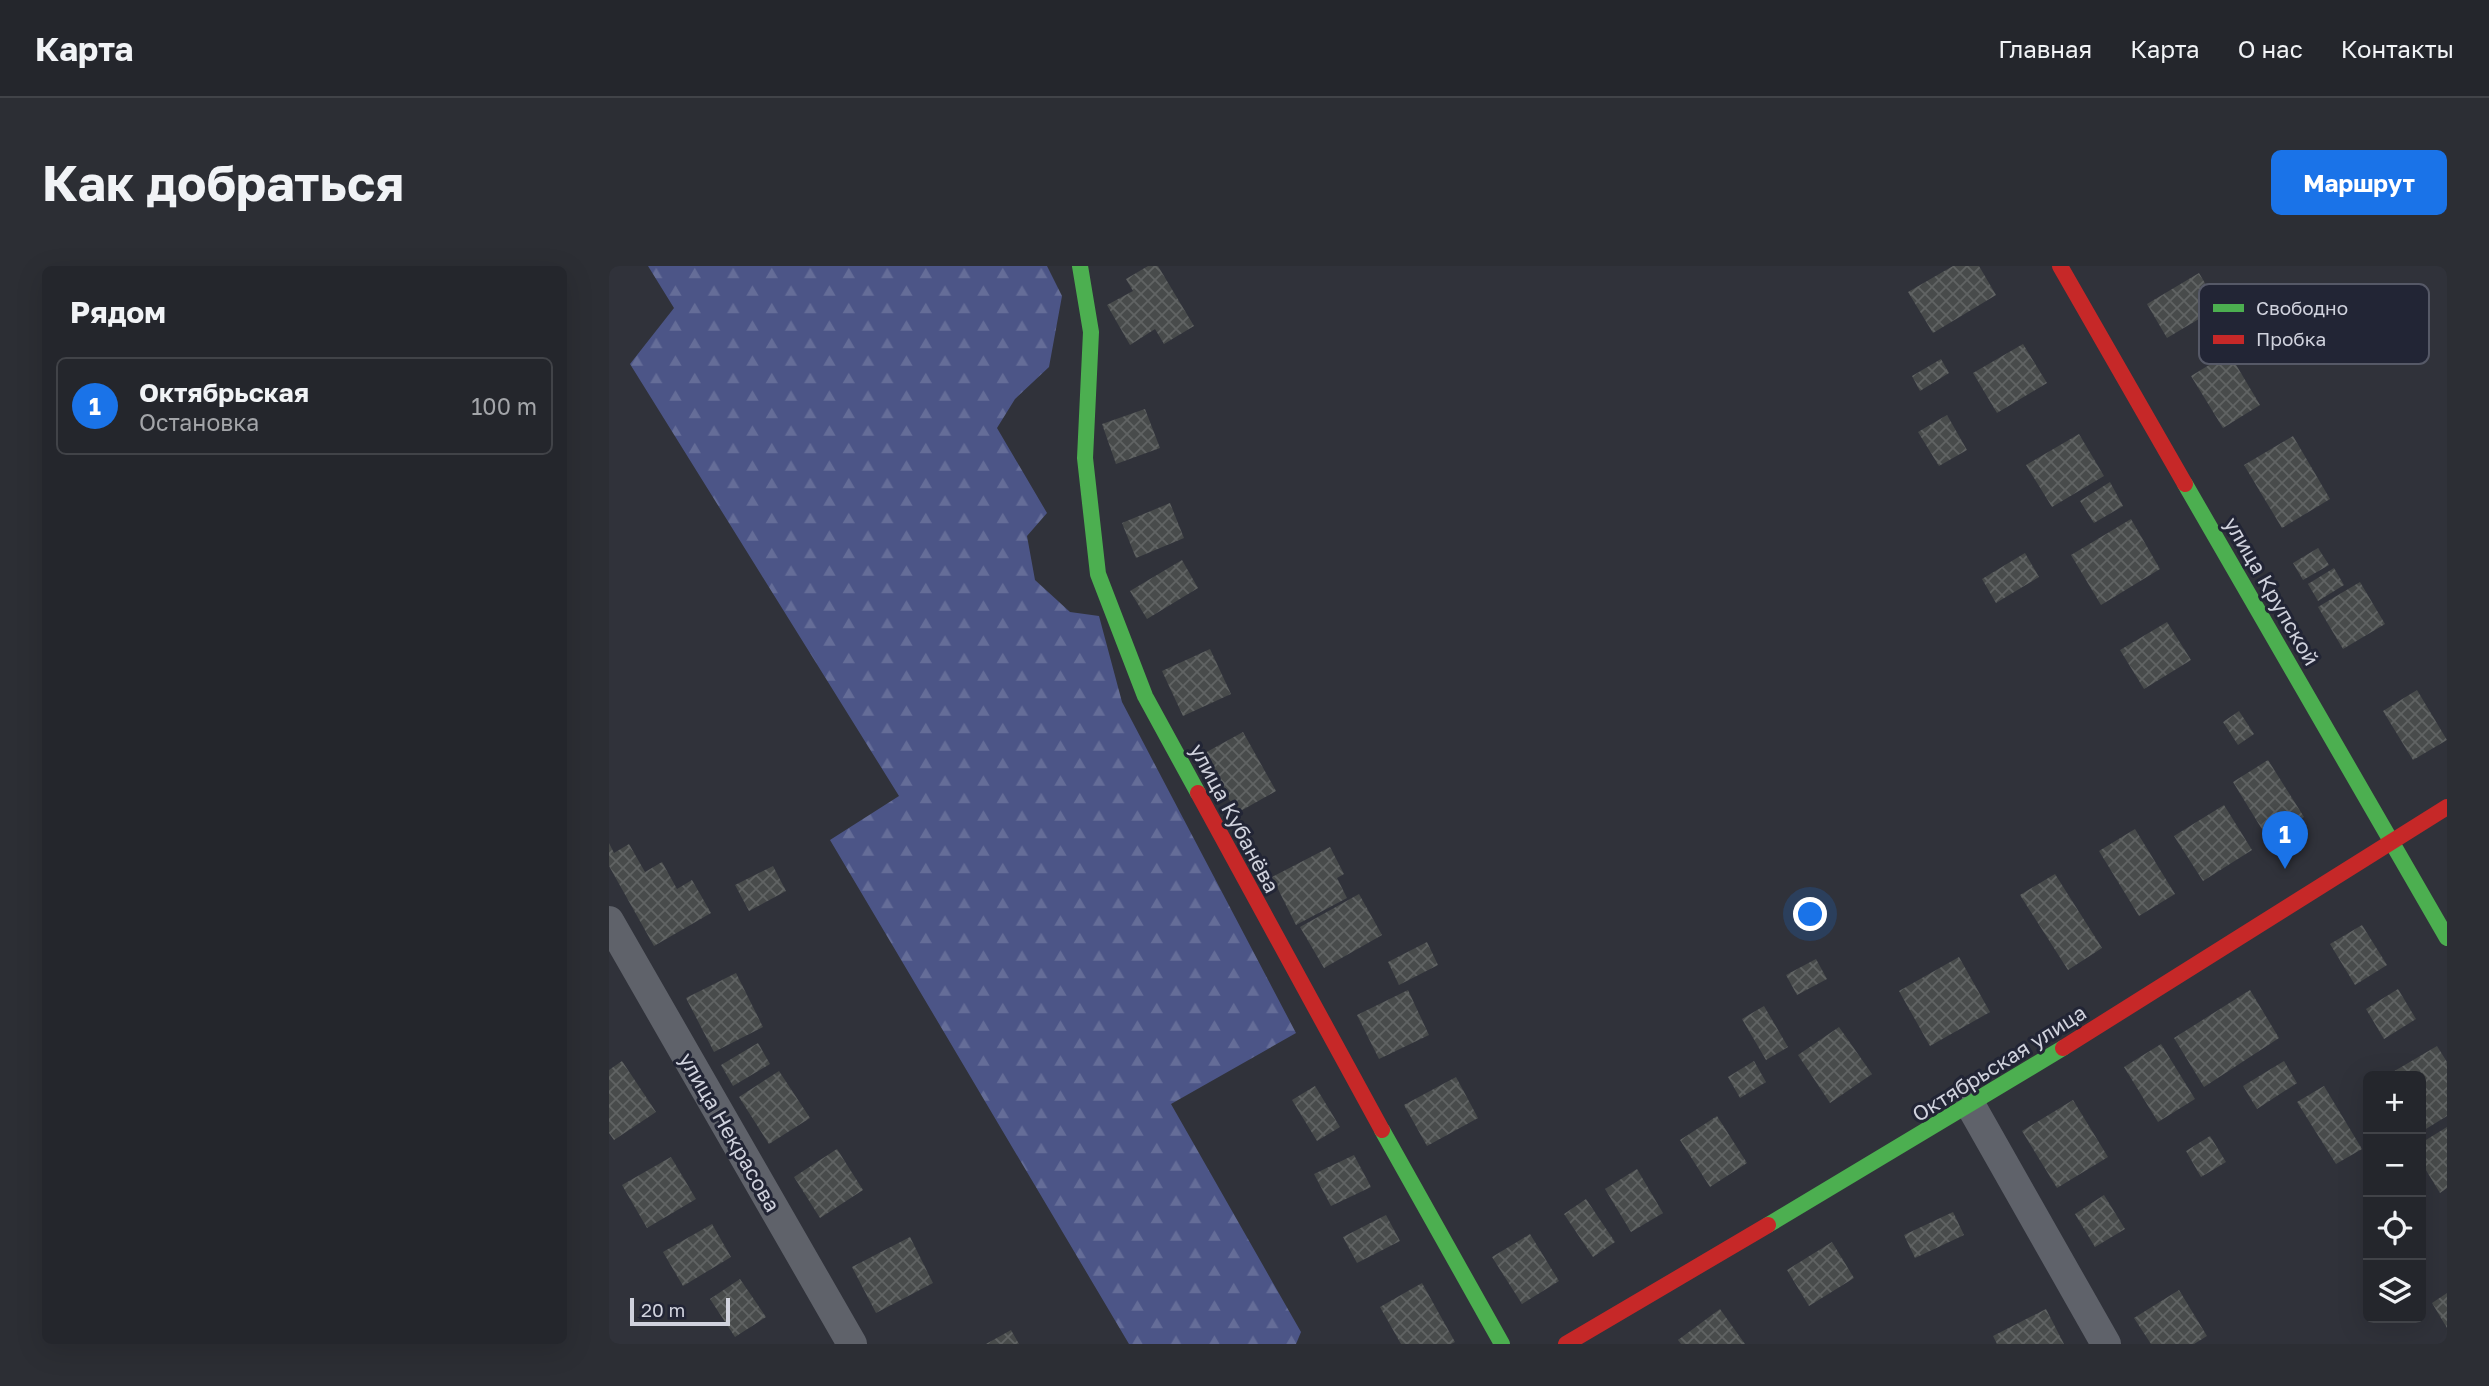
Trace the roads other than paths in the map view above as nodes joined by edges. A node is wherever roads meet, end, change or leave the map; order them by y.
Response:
1 (1080, 266) edge
2 (2060, 266) edge
3 (2447, 807) edge
4 (2392, 842) junction
5 (609, 921) edge
6 (2447, 938) edge
7 (1971, 1106) junction
8 (852, 1344) edge
9 (1502, 1344) edge
10 (1566, 1344) edge
11 (2106, 1344) edge

1 - 9 street, улица Кубанёва
2 - 4 street, улица Крупской
3 - 4 street, Октябрьская улица
4 - 6 street, улица Крупской
4 - 7 street, Октябрьская улица
5 - 8 street, улица Некрасова
7 - 10 street, Октябрьская улица
7 - 11 street

